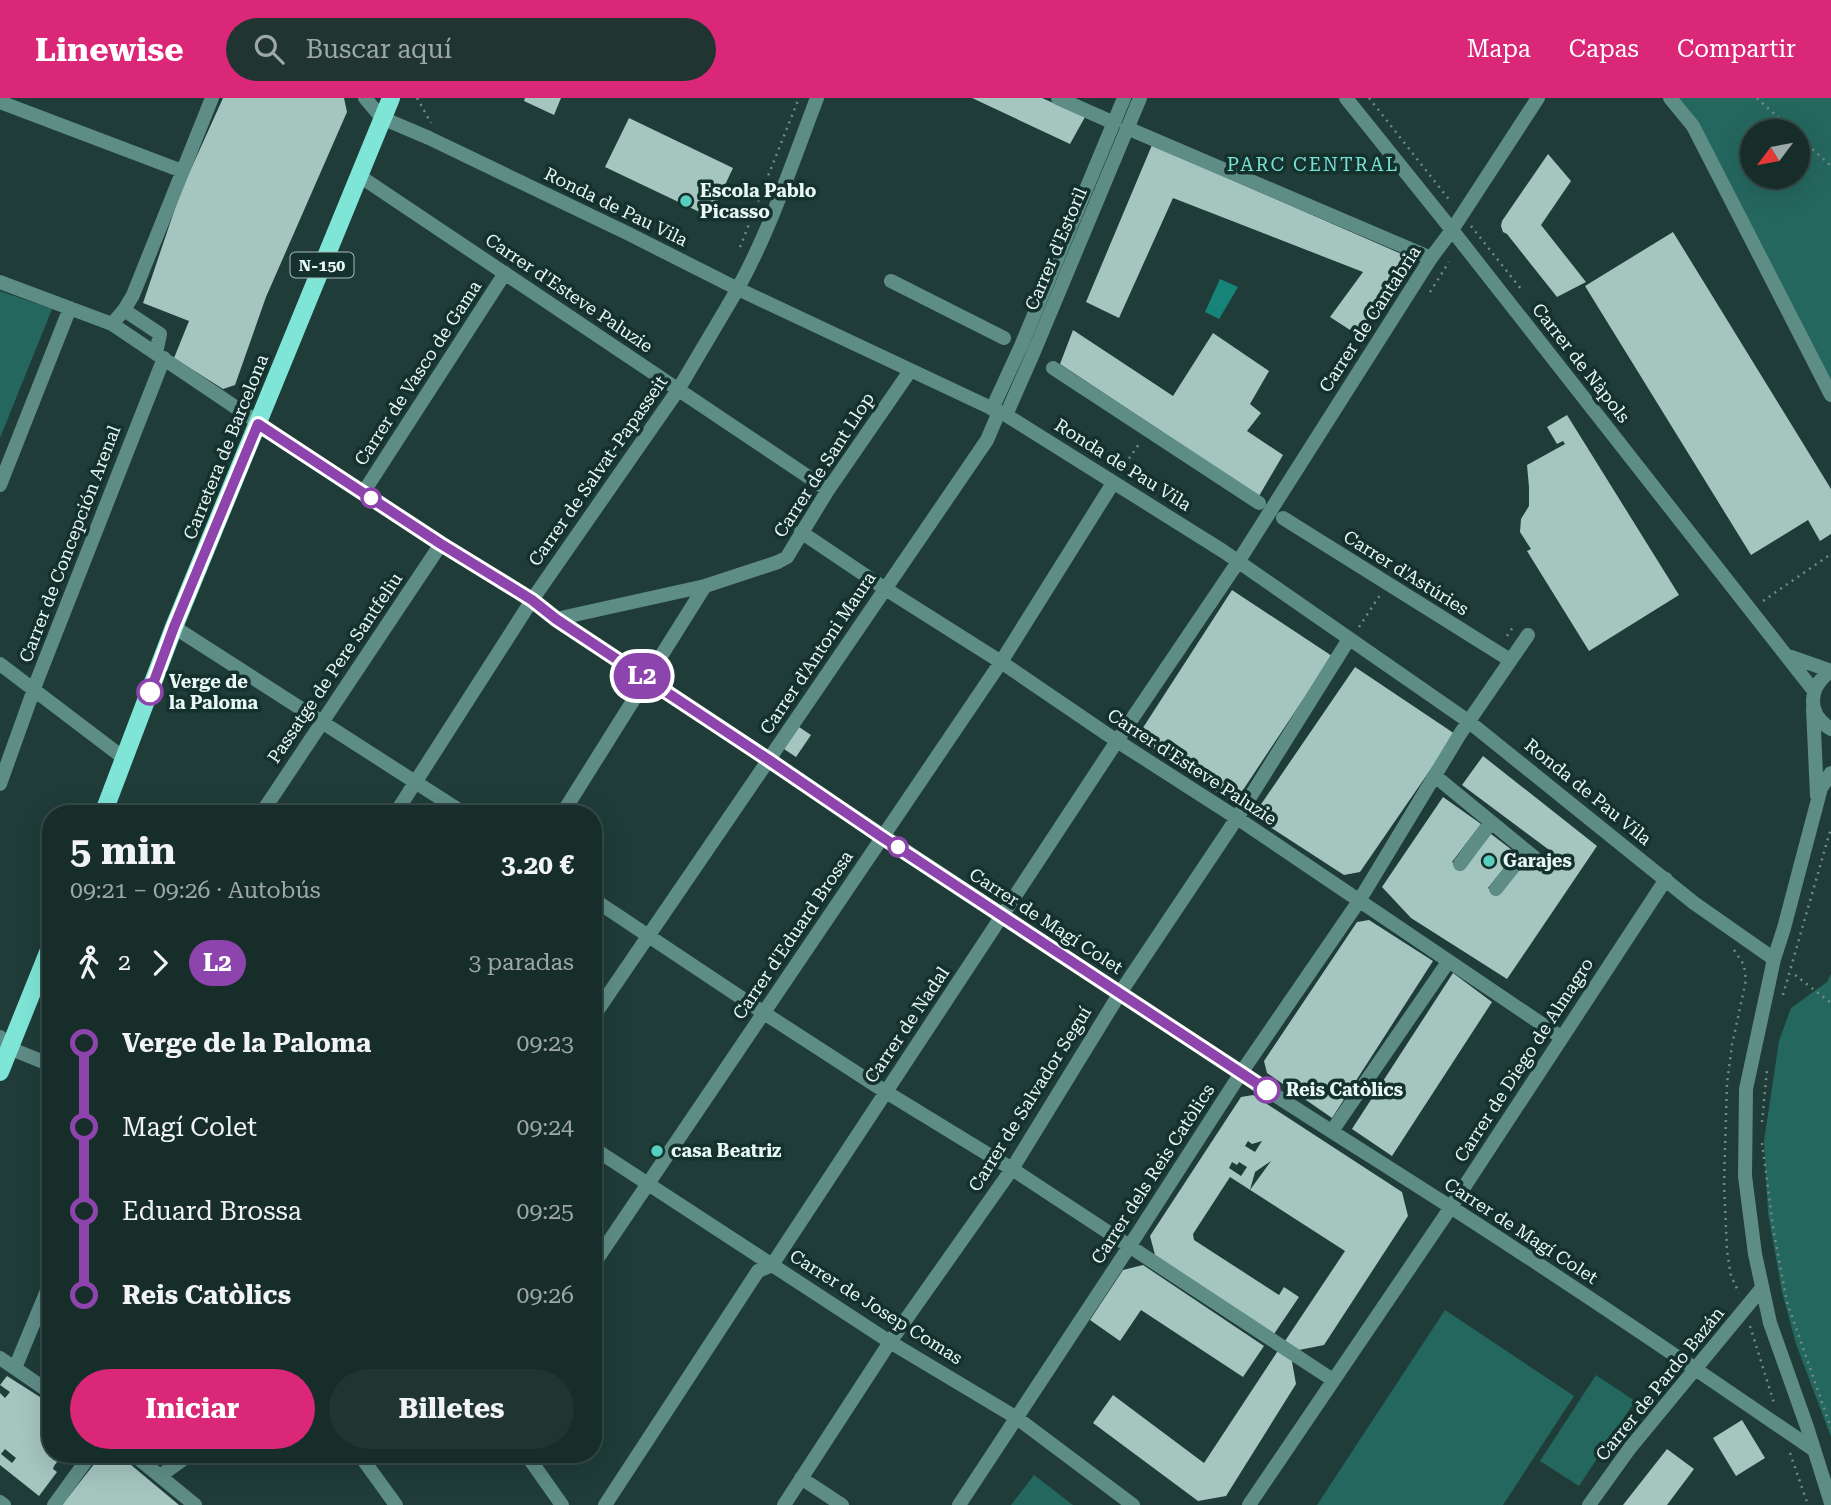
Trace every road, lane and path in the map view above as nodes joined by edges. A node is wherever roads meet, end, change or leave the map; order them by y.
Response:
1 (212, 98) edge
2 (365, 98) edge
3 (391, 98) edge
4 (417, 98) edge
5 (799, 98) edge
6 (817, 98) edge
7 (1058, 98) edge
8 (1124, 98) edge
9 (1140, 98) edge
10 (1346, 98) edge
11 (1369, 98) edge
12 (1538, 98) edge
13 (1670, 98) edge
14 (1757, 98) edge
15 (0, 102) edge
16 (382, 118) junction
17 (1780, 119) edge
18 (1120, 125) junction
19 (433, 126) dead end
20 (1810, 147) edge
21 (1831, 166) edge
22 (182, 171) junction
23 (358, 175) junction
24 (1462, 215) junction
25 (1452, 230) junction
26 (736, 257) dead end
27 (1431, 258) junction
28 (505, 273) junction
29 (891, 281) dead end
30 (0, 282) edge
31 (738, 289) junction
32 (1521, 289) dead end
33 (70, 308) junction
34 (124, 310) junction
35 (112, 324) junction
36 (1004, 338) dead end
37 (160, 356) junction
38 (1053, 368) dead end
39 (911, 371) junction
40 (678, 390) junction
41 (1831, 395) edge
42 (999, 412) junction
43 (258, 424) junction
44 (1149, 430) junction
45 (1117, 476) junction
46 (0, 485) edge
47 (828, 490) junction
48 (363, 493) junction
49 (1259, 503) dead end
50 (1283, 517) dead end
51 (801, 532) junction
52 (441, 544) junction
53 (1831, 554) edge
54 (1238, 562) junction
55 (1388, 584) junction
56 (705, 586) junction
57 (884, 588) junction
58 (532, 600) junction
59 (1763, 601) dead end
60 (556, 619) junction
61 (174, 627) junction
62 (1359, 627) dead end
63 (1528, 635) dead end
64 (1349, 639) junction
65 (1785, 654) junction
66 (1510, 660) junction
67 (1001, 662) junction
68 (0, 664) edge
69 (1831, 671) edge
70 (647, 680) junction
71 (34, 691) junction
72 (1814, 691) junction
73 (1813, 708) junction
74 (1468, 721) junction
75 (322, 722) junction
76 (1831, 729) edge
77 (1116, 741) junction
78 (125, 759) junction
79 (769, 760) junction
80 (1831, 772) edge
81 (1435, 776) junction
82 (416, 782) junction
83 (0, 784) edge
84 (1817, 804) junction
85 (107, 805) edge
86 (267, 805) edge
87 (401, 805) edge
88 (451, 805) edge
89 (568, 805) edge
90 (1237, 818) junction
91 (1491, 822) junction
92 (1831, 828) edge
93 (882, 837) junction
94 (1460, 864) dead end
95 (1666, 879) junction
96 (1496, 889) dead end
97 (1359, 901) junction
98 (602, 905) edge
99 (1003, 915) junction
100 (648, 935) junction
101 (1774, 959) junction
102 (1448, 962) junction
103 (42, 964) edge
104 (1795, 975) dead end
105 (1120, 993) junction
106 (1831, 1003) edge
107 (602, 1004) edge
108 (1780, 1005) dead end
109 (764, 1013) junction
110 (1561, 1038) junction
111 (5, 1043) edge
112 (42, 1061) edge
113 (1767, 1069) dead end
114 (0, 1072) edge
115 (1241, 1073) junction
116 (886, 1092) junction
117 (1762, 1122) dead end
118 (1332, 1131) junction
119 (1761, 1136) dead end
120 (602, 1154) edge
121 (1012, 1169) junction
122 (648, 1185) junction
123 (1451, 1207) junction
124 (1129, 1247) junction
125 (602, 1252) edge
126 (772, 1265) junction
127 (1762, 1288) junction
128 (42, 1303) edge
129 (890, 1342) junction
130 (0, 1358) edge
131 (15, 1368) junction
132 (1696, 1368) junction
133 (1333, 1380) junction
134 (42, 1387) edge
135 (1017, 1418) junction
136 (1831, 1427) edge
137 (1814, 1450) junction
138 (84, 1463) edge
139 (144, 1463) edge
140 (178, 1463) edge
141 (366, 1463) edge
142 (532, 1463) edge
143 (160, 1476) junction
144 (801, 1478) junction
145 (1831, 1503) edge
146 (54, 1505) edge
147 (195, 1505) edge
148 (396, 1505) edge
149 (562, 1505) edge
150 (605, 1505) edge
151 (784, 1505) edge
152 (842, 1505) edge
153 (959, 1505) edge
154 (1133, 1505) edge
155 (1249, 1505) edge
156 (1589, 1505) edge

1 - 22 street
2 - 16 street
3 - 16 main road, Carretera de Barcelona / N-150
4 - 19 path
5 - 26 path
6 - 31 street, Carrer de Salvat-Papasseit
7 - 18 street
8 - 18 street, Carrer d'Estoril
9 - 18 street, Carrer d'Estoril
10 - 25 street, Carrer de Nàpols
11 - 24 path
12 - 24 street, Carrer de Cantabria
13 - 41 street
14 - 17 path
15 - 22 street
16 - 23 main road, Carretera de Barcelona / N-150
16 - 31 street, Ronda de Pau Vila
18 - 27 street
18 - 42 street, Carrer d'Estoril
20 - 21 path
22 - 34 street
23 - 28 street, Carrer d'Esteve Paluzie
23 - 43 main road, Carretera de Barcelona / N-150
24 - 25 street, Carrer de Cantabria
24 - 32 path
25 - 27 street, Carrer de Cantabria
25 - 65 street, Carrer de Nàpols
27 - 54 street, Carrer de Cantabria
28 - 40 street, Carrer d'Esteve Paluzie
28 - 48 street, Carrer de Vasco de Gama
29 - 36 street
30 - 33 street, Carrer de Magí Colet
31 - 39 street, Ronda de Pau Vila
31 - 40 street, Carrer de Salvat-Papasseit
33 - 35 street, Carrer de Magí Colet
33 - 46 street
34 - 35 street
34 - 37 street
35 - 37 street, Carrer de Magí Colet
37 - 43 street, Carrer de Magí Colet
37 - 71 street, Carrer de Concepción Arenal
38 - 44 street
39 - 42 street, Ronda de Pau Vila
39 - 47 street, Carrer de Sant Llop
40 - 47 street, Carrer d'Esteve Paluzie
40 - 58 street, Carrer de Salvat-Papasseit
42 - 45 street, Ronda de Pau Vila
42 - 57 street, Carrer d'Antoni Maura
43 - 48 street, Carrer de Magí Colet
43 - 61 main road, Carretera de Barcelona / N-150
44 - 45 path
44 - 49 street
45 - 54 street, Ronda de Pau Vila
45 - 67 street, Carrer d'Eduard Brossa
47 - 51 street, Carrer de Sant Llop
48 - 52 street, Carrer de Magí Colet
50 - 55 street, Carrer d'Astúries
51 - 56 street, Carrer de Sant Llop
51 - 57 street, Carrer d'Esteve Paluzie
52 - 58 street, Carrer de Magí Colet
52 - 75 street, Passatge de Pere Santfeliu
53 - 59 path
54 - 64 street, Ronda de Pau Vila
54 - 77 street, Carrer de Nadal
55 - 62 path
55 - 66 street, Carrer d'Astúries
56 - 60 street, Carrer de Sant Llop
56 - 70 street
57 - 67 street, Carrer d'Esteve Paluzie
57 - 79 street, Carrer d'Antoni Maura
58 - 60 street, Carrer de Magí Colet
58 - 82 street, Carrer de Salvat-Papasseit
60 - 70 street, Carrer de Magí Colet
61 - 75 street
61 - 78 main road, Carretera de Barcelona / N-150
63 - 66 street, Carrer dels Reis Catòlics
64 - 74 street, Ronda de Pau Vila
64 - 90 street, Carrer de Salvador Seguí
65 - 69 street
65 - 72 street, Carrer de Nàpols
66 - 74 street, Carrer dels Reis Catòlics
67 - 77 street, Carrer d'Esteve Paluzie
67 - 93 street, Carrer d'Eduard Brossa
68 - 71 street
69 - 72 street
70 - 79 street, Carrer de Magí Colet
70 - 89 street
71 - 78 street
71 - 83 street, Carrer de Concepción Arenal
72 - 73 street
73 - 76 street
73 - 84 street
74 - 81 street, Carrer dels Reis Catòlics
74 - 95 street, Ronda de Pau Vila
75 - 82 street
75 - 86 street, Passatge de Pere Santfeliu
77 - 90 street, Carrer d'Esteve Paluzie
77 - 99 street, Carrer de Nadal
78 - 85 main road, Carretera de Barcelona / N-150
79 - 93 street, Carrer de Magí Colet
79 - 100 street, Carrer d'Antoni Maura
80 - 84 street
81 - 91 street
81 - 97 street, Carrer dels Reis Catòlics
82 - 87 street, Carrer de Salvat-Papasseit
82 - 88 street
84 - 101 street
90 - 97 street, Carrer d'Esteve Paluzie
90 - 105 street, Carrer de Salvador Seguí
91 - 94 street
91 - 96 street
92 - 108 path
93 - 99 street, Carrer de Magí Colet
93 - 109 street, Carrer d'Eduard Brossa
95 - 101 street, Ronda de Pau Vila
95 - 110 street, Carrer de Diego de Almagro
97 - 102 street, Carrer d'Esteve Paluzie
97 - 115 street, Carrer dels Reis Catòlics
98 - 100 street
99 - 105 street, Carrer de Magí Colet
99 - 116 street, Carrer de Nadal
100 - 107 street, Carrer d'Antoni Maura
100 - 109 street
101 - 127 street
102 - 110 street, Carrer d'Esteve Paluzie
102 - 118 street
103 - 111 main road
104 - 106 path
105 - 115 street, Carrer de Magí Colet
105 - 121 street, Carrer de Salvador Seguí
109 - 116 street
109 - 122 street, Carrer d'Eduard Brossa
110 - 123 street, Carrer de Diego de Almagro
111 - 112 street
111 - 114 main road
113 - 117 path
115 - 118 street, Carrer de Magí Colet
115 - 124 street, Carrer dels Reis Catòlics
116 - 121 street
116 - 126 street, Carrer de Nadal
118 - 123 street, Carrer de Magí Colet
119 - 136 path
120 - 122 street, Carrer de Josep Comas
121 - 124 street
121 - 129 street, Carrer de Salvador Seguí
122 - 125 street, Carrer d'Eduard Brossa
122 - 126 street, Carrer de Josep Comas
123 - 132 street, Carrer de Magí Colet
123 - 133 street, Carrer de Diego de Almagro
124 - 133 street
124 - 135 street, Carrer dels Reis Catòlics
126 - 129 street, Carrer de Josep Comas
126 - 150 street, Carrer de Nadal
127 - 132 street, Carrer de Pardo Bazán
127 - 137 street
128 - 131 street
129 - 135 street, Carrer de Josep Comas
129 - 144 street, Carrer de Salvador Seguí
130 - 131 street
131 - 134 street
132 - 137 street, Carrer de Magí Colet
132 - 156 street, Carrer de Pardo Bazán
133 - 155 street, Carrer de Diego de Almagro
135 - 153 street, Carrer dels Reis Catòlics
135 - 154 street, Carrer de Josep Comas
137 - 145 street
138 - 146 street
139 - 143 street
140 - 143 street
141 - 148 street
142 - 149 street
143 - 147 street
144 - 151 street, Carrer de Salvador Seguí
144 - 152 street

